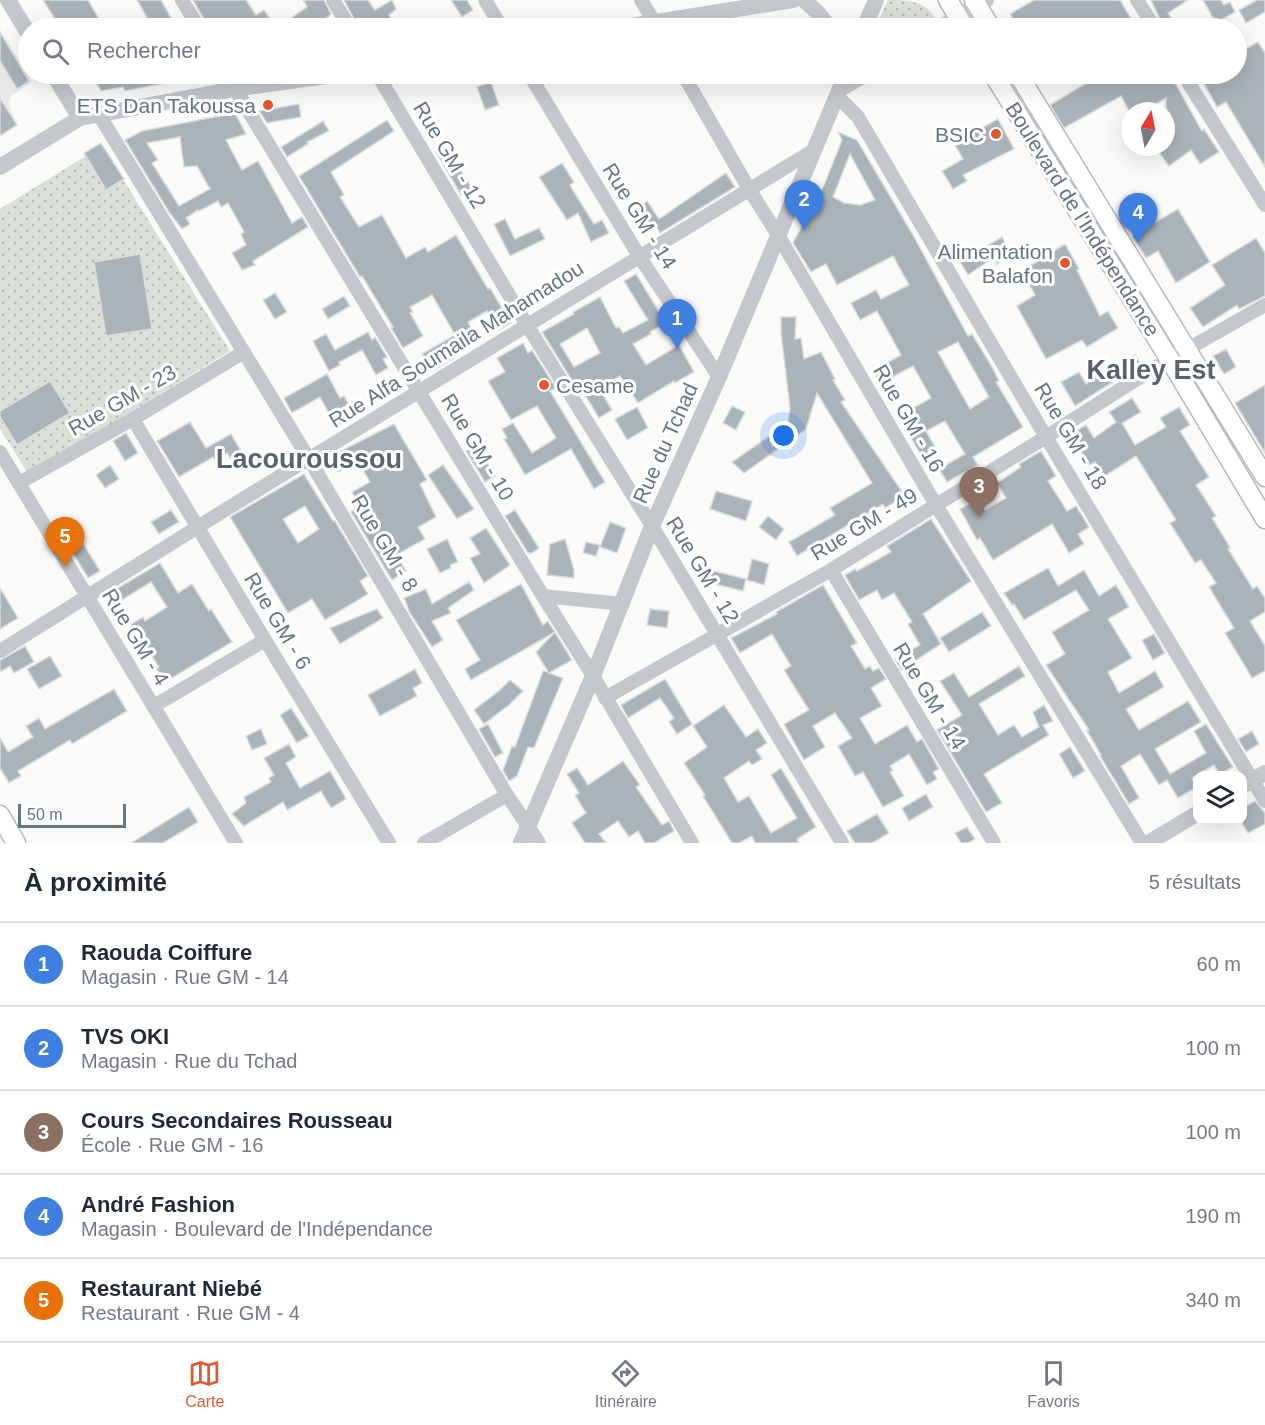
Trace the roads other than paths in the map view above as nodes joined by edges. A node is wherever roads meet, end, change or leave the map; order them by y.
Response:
1 (8, 0) edge
2 (182, 0) edge
3 (333, 0) edge
4 (485, 0) edge
5 (641, 0) edge
6 (787, 0) edge
7 (804, 0) edge
8 (876, 0) edge
9 (948, 0) edge
10 (1137, 0) edge
11 (979, 2) edge
12 (19, 18) edge
13 (193, 18) edge
14 (344, 18) edge
15 (496, 18) edge
16 (651, 18) edge
17 (696, 18) edge
18 (822, 18) edge
19 (868, 18) edge
20 (959, 18) edge
21 (966, 18) edge
22 (986, 18) edge
23 (1149, 18) edge
24 (59, 84) edge
25 (232, 84) edge
26 (265, 84) edge
27 (383, 84) edge
28 (535, 84) edge
29 (689, 84) edge
30 (841, 84) edge
31 (842, 84) edge
32 (999, 84) edge
33 (1024, 84) edge
34 (1189, 84) edge
35 (235, 88) junction
36 (98, 113) junction
37 (80, 118) junction
38 (813, 150) junction
39 (0, 167) edge
40 (748, 189) junction
41 (1265, 205) edge
42 (778, 235) junction
43 (639, 256) junction
44 (1265, 305) edge
45 (527, 325) junction
46 (1186, 350) junction
47 (244, 352) junction
48 (1170, 360) junction
49 (719, 377) junction
50 (420, 391) junction
51 (132, 419) junction
52 (1046, 437) junction
53 (0, 452) edge
54 (309, 459) junction
55 (1265, 477) edge
56 (19, 483) junction
57 (936, 505) junction
58 (1265, 519) edge
59 (652, 526) junction
60 (197, 527) junction
61 (831, 570) junction
62 (87, 595) junction
63 (543, 596) junction
64 (623, 604) junction
65 (717, 635) junction
66 (265, 640) junction
67 (0, 651) edge
68 (593, 676) junction
69 (605, 699) junction
70 (154, 706) junction
71 (1253, 780) edge
72 (507, 795) junction
73 (1265, 801) edge
74 (0, 815) edge
75 (1193, 815) edge
76 (528, 826) junction
77 (16, 843) edge
78 (236, 843) edge
79 (389, 843) edge
80 (424, 843) edge
81 (521, 843) edge
82 (539, 843) edge
83 (692, 843) edge
84 (842, 843) edge
85 (994, 843) edge
86 (1142, 843) edge
87 (1148, 843) edge

1 - 12 street
2 - 13 street
3 - 14 street
4 - 15 street
5 - 16 street
6 - 17 street
7 - 18 street
8 - 19 street
9 - 20 main road
10 - 23 street
11 - 21 street
11 - 22 main road
24 - 37 street
25 - 35 street, Rue GM - 10
26 - 35 street
27 - 45 street, Rue GM - 12
28 - 43 street, Rue GM - 14
29 - 40 street, Rue GM - 16
30 - 38 street, Rue du Tchad
31 - 52 street, Rue GM - 18
32 - 48 main road, Boulevard de l'Indépendance
33 - 46 main road, Boulevard de l'Indépendance
34 - 41 street
35 - 36 street
35 - 50 street, Rue GM - 10
36 - 37 street
36 - 47 street, Rue GM - 8
37 - 39 street
38 - 40 street, Rue Alfa Soumaila Mahamadou
38 - 42 street, Rue du Tchad
40 - 42 street, Rue GM - 16
40 - 43 street, Rue Alfa Soumaila Mahamadou
42 - 49 street, Rue du Tchad
42 - 57 street, Rue GM - 16
43 - 45 street, Rue Alfa Soumaila Mahamadou
43 - 49 street, Rue GM - 14
44 - 46 street, Rue GM - 49
45 - 50 street, Rue Alfa Soumaila Mahamadou
45 - 59 street, Rue GM - 12
46 - 48 street, Rue GM - 49
46 - 55 main road, Boulevard de l'Indépendance
47 - 51 street, Rue GM - 23
47 - 54 street, Rue GM - 8
48 - 52 street, Rue GM - 49
48 - 58 main road, Boulevard de l'Indépendance
49 - 59 street, Rue du Tchad
50 - 54 street, Rue Alfa Soumaila Mahamadou
50 - 63 street, Rue GM - 10
51 - 56 street, Rue GM - 23
51 - 60 street, Rue GM - 6
52 - 57 street, Rue GM - 49
52 - 71 street, Rue GM - 18
53 - 56 street, Rue GM - 4
54 - 60 street, Rue Alfa Soumaila Mahamadou
54 - 72 street, Rue GM - 8
56 - 62 street, Rue GM - 4
57 - 61 street, Rue GM - 49
57 - 86 street, Rue GM - 16
59 - 64 street, Rue du Tchad
59 - 65 street, Rue GM - 12
60 - 62 street, Rue Alfa Soumaila Mahamadou
60 - 66 street, Rue GM - 6
61 - 65 street, Rue GM - 49
61 - 85 street, Rue GM - 14
62 - 67 street, Rue Alfa Soumaila Mahamadou
62 - 70 street, Rue GM - 4
63 - 64 street
63 - 68 street, Rue GM - 10
64 - 68 street, Rue du Tchad
65 - 69 street, Rue GM - 49
65 - 84 street, Rue GM - 12
66 - 70 street
66 - 79 street, Rue GM - 6
68 - 69 street, Rue GM - 10
68 - 76 street, Rue du Tchad
69 - 83 street, Rue GM - 10
70 - 78 street, Rue GM - 4
71 - 73 street, Rue GM - 18
72 - 76 street, Rue GM - 8
72 - 80 street
74 - 77 main road
75 - 87 street
76 - 81 street, Rue du Tchad
76 - 82 street, Rue GM - 8

